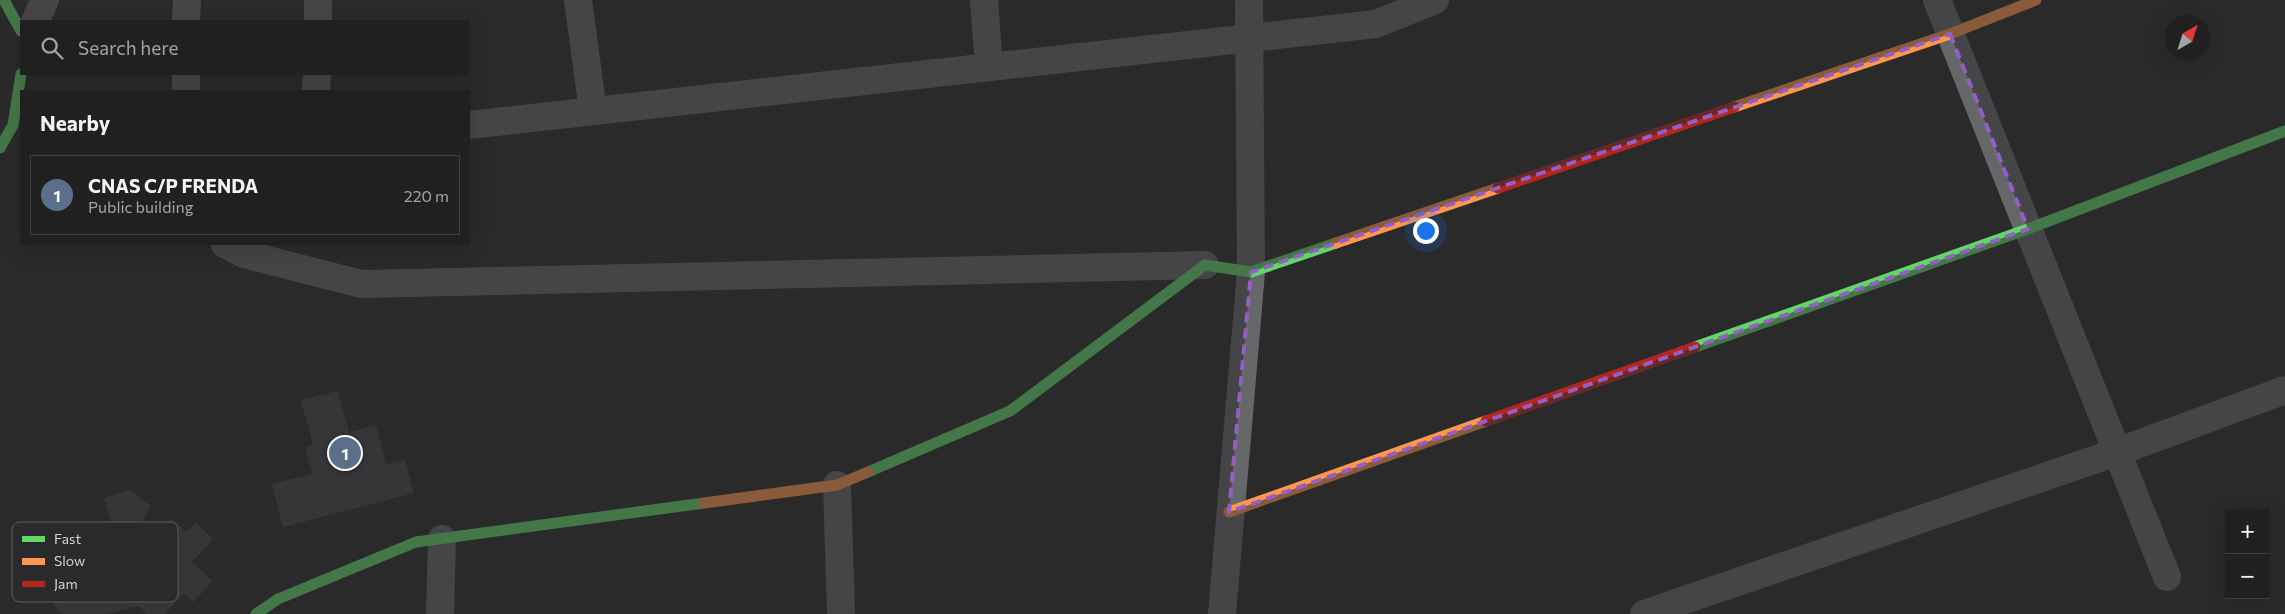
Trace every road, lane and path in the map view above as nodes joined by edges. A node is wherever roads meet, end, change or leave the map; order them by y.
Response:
1 (4, 0) edge
2 (45, 0) edge
3 (188, 0) edge
4 (318, 0) edge
5 (578, 0) edge
6 (984, 0) edge
7 (1249, 0) edge
8 (1435, 0) edge
9 (1937, 0) edge
10 (2036, 0) edge
11 (35, 20) edge
12 (186, 20) edge
13 (318, 20) edge
14 (20, 29) edge
15 (1950, 34) junction
16 (1249, 39) junction
17 (989, 67) junction
18 (21, 75) edge
19 (186, 75) edge
20 (317, 75) edge
21 (186, 90) edge
22 (316, 90) edge
23 (593, 111) junction
24 (470, 125) edge
25 (9, 131) edge
26 (2285, 131) edge
27 (2028, 228) junction
28 (227, 245) edge
29 (1205, 265) junction
30 (1251, 272) junction
31 (2285, 390) edge
32 (2117, 452) junction
33 (837, 485) junction
34 (1229, 512) junction
35 (442, 539) junction
36 (2167, 577) dead end
37 (256, 614) edge
38 (440, 614) edge
39 (841, 614) edge
40 (1222, 614) edge
41 (1644, 614) edge

1 - 14 street
2 - 11 street
3 - 12 street
4 - 13 street
5 - 23 street
6 - 17 street
7 - 16 street
8 - 16 street
9 - 15 street
10 - 15 street
15 - 27 street
15 - 30 street
16 - 17 street
16 - 30 street
17 - 23 street
18 - 25 street
19 - 21 street
20 - 22 street
23 - 24 street
26 - 27 street
27 - 32 street
27 - 34 street
28 - 29 street
29 - 30 street
29 - 33 street
30 - 34 street
31 - 32 street
32 - 36 street
32 - 41 street
33 - 35 street
33 - 39 street
34 - 40 street
35 - 37 street
35 - 38 street

